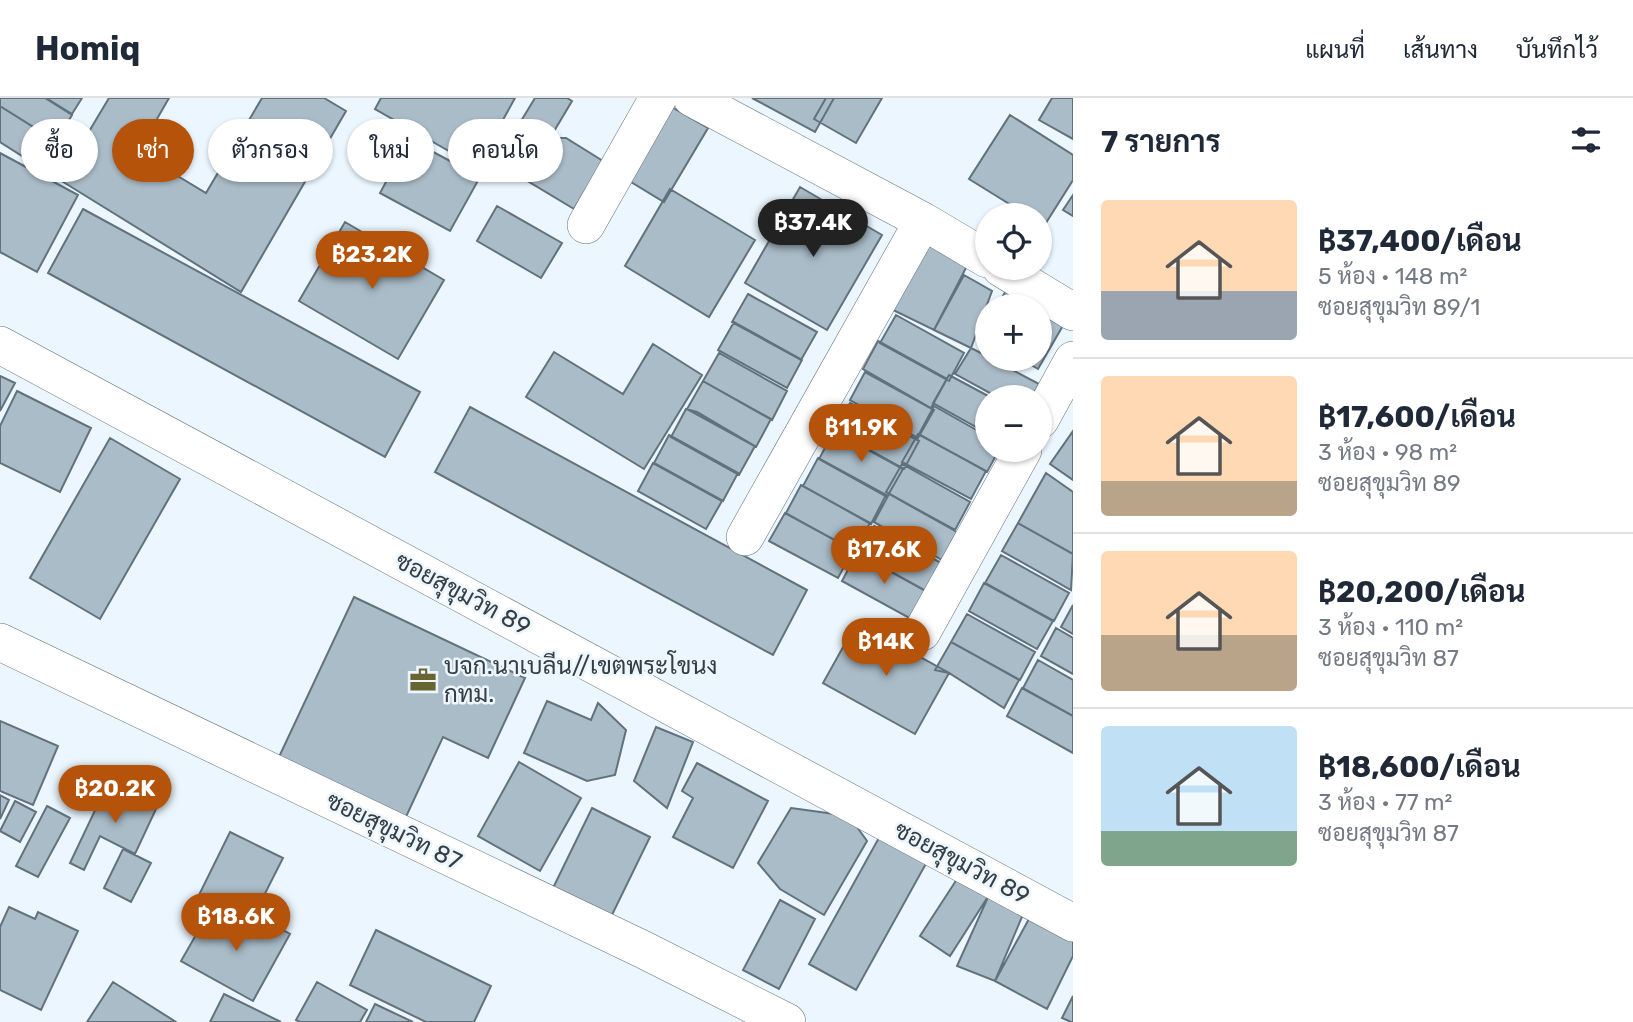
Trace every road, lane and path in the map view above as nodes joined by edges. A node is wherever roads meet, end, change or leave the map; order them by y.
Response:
1 (659, 98) edge
2 (692, 98) edge
3 (923, 221) junction
4 (586, 225) dead end
5 (975, 252) edge
6 (1021, 280) edge
7 (1073, 312) edge
8 (0, 345) edge
9 (1073, 360) edge
10 (1052, 398) edge
11 (1016, 462) edge
12 (745, 537) dead end
13 (922, 632) dead end
14 (0, 642) edge
15 (1073, 923) edge
16 (787, 1022) edge

1 - 4 street
2 - 3 street
3 - 5 street
3 - 12 street
6 - 7 street
8 - 15 street, ซอยสุขุมวิท 89
9 - 10 street
11 - 13 street
14 - 16 street, ซอยสุขุมวิท 87

